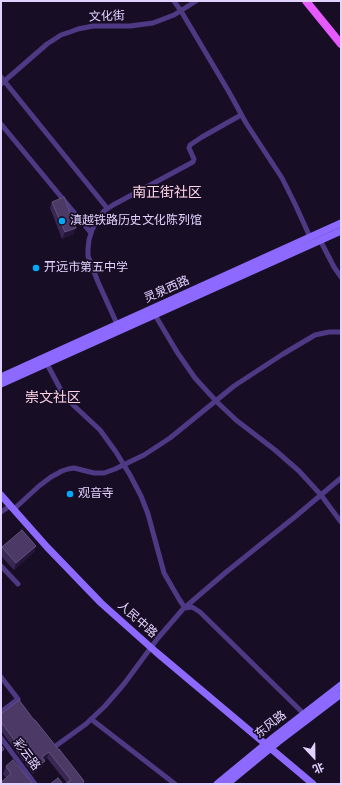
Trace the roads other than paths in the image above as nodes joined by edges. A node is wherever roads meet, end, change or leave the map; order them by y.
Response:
1 (174, 1) edge
2 (196, 1) edge
3 (306, 1) edge
4 (181, 11) junction
5 (341, 44) edge
6 (2, 81) edge
7 (242, 115) junction
8 (1, 124) edge
9 (108, 208) junction
10 (341, 223) edge
11 (341, 231) edge
12 (91, 233) junction
13 (310, 237) junction
14 (320, 240) junction
15 (341, 277) edge
16 (155, 315) junction
17 (117, 324) junction
18 (341, 332) edge
19 (47, 364) junction
20 (1, 377) edge
21 (1, 384) edge
22 (216, 401) junction
23 (124, 465) junction
24 (341, 478) edge
25 (1, 495) edge
26 (321, 495) junction
27 (12, 508) junction
28 (1, 512) edge
29 (341, 522) edge
30 (1, 566) edge
31 (18, 584) dead end
32 (186, 608) junction
33 (151, 648) junction
34 (1, 677) edge
35 (341, 685) edge
36 (341, 694) edge
37 (1, 712) edge
38 (304, 714) junction
39 (91, 719) junction
40 (1, 738) edge
41 (57, 745) edge
42 (267, 747) junction
43 (35, 784) edge
44 (175, 784) edge
45 (217, 784) edge
46 (227, 784) edge
47 (313, 784) edge

1 - 4 street
2 - 4 street, 文化街
3 - 5 main road
4 - 6 street, 文化街
4 - 7 street
6 - 9 street
7 - 9 street
7 - 13 street
8 - 12 street
9 - 12 street
10 - 13 main road, 灵泉西路
11 - 14 main road, 灵泉西路
12 - 17 street
13 - 17 main road, 灵泉西路
14 - 15 street
14 - 16 main road, 灵泉西路
16 - 19 main road, 灵泉西路
16 - 22 street
17 - 20 main road, 灵泉西路
18 - 22 street
19 - 21 main road, 灵泉西路
19 - 23 street
22 - 23 street
22 - 26 street
23 - 27 street
23 - 32 street
24 - 26 street
25 - 27 main road, 人民中路
26 - 29 street
26 - 32 street
27 - 28 street
27 - 33 main road, 人民中路
30 - 31 street
32 - 33 street
32 - 38 street
33 - 39 street
33 - 42 main road, 人民中路
34 - 37 street
35 - 38 main road, 东风路
36 - 42 main road, 东风路
38 - 42 main road, 东风路
39 - 41 street
39 - 44 street
40 - 43 street, 彩云路
42 - 45 main road, 东风路
42 - 46 main road, 东风路
42 - 47 main road, 人民中路

